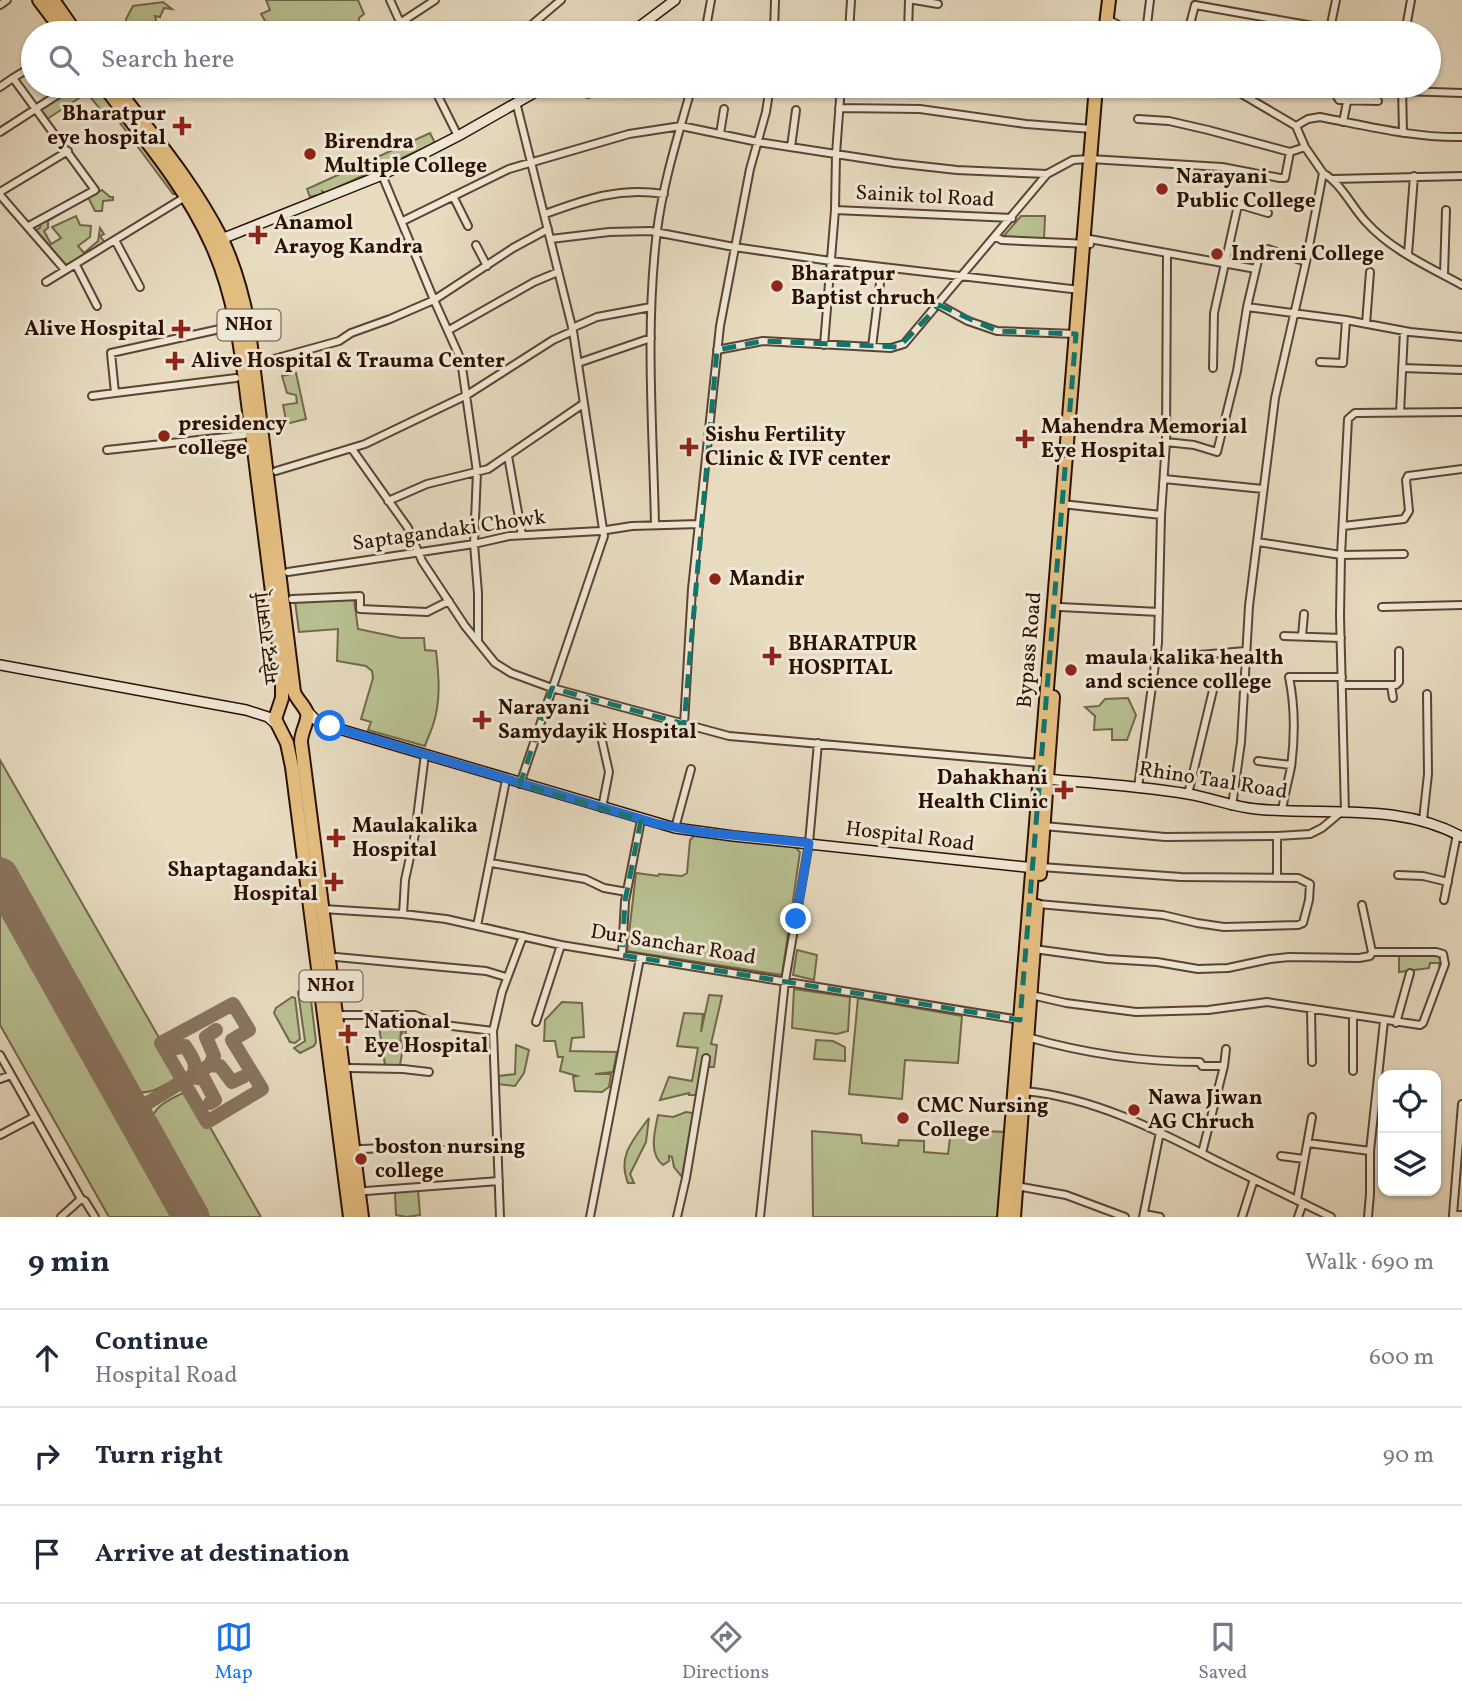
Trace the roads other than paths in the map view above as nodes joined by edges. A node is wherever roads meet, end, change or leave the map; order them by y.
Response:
1 (7, 0) edge
2 (390, 0) edge
3 (435, 0) edge
4 (561, 0) edge
5 (675, 0) edge
6 (711, 0) edge
7 (775, 0) edge
8 (851, 0) edge
9 (911, 0) edge
10 (1102, 0) edge
11 (1109, 0) edge
12 (1150, 0) edge
13 (1336, 0) edge
14 (1411, 0) edge
15 (50, 2) edge
16 (938, 4) dead end
17 (0, 5) edge
18 (1107, 19) joint
19 (59, 21) edge
20 (66, 21) edge
21 (399, 21) edge
22 (403, 21) edge
23 (536, 21) edge
24 (647, 21) edge
25 (707, 21) edge
26 (774, 21) edge
27 (850, 21) edge
28 (909, 21) edge
29 (1101, 21) edge
30 (1111, 21) edge
31 (1147, 21) edge
32 (1191, 21) edge
33 (1285, 21) edge
34 (1332, 21) edge
35 (1407, 21) edge
36 (21, 73) edge
37 (13, 78) junction
38 (0, 87) edge
39 (21, 89) edge
40 (1441, 91) edge
41 (1462, 93) edge
42 (27, 98) edge
43 (52, 98) edge
44 (110, 98) edge
45 (124, 98) edge
46 (439, 98) edge
47 (520, 98) edge
48 (689, 98) edge
49 (767, 98) edge
50 (840, 98) edge
51 (1095, 98) edge
52 (1100, 98) edge
53 (1248, 98) edge
54 (1338, 98) edge
55 (1402, 98) edge
56 (1378, 100) dead end
57 (516, 102) junction
58 (1347, 102) junction
59 (839, 108) junction
60 (35, 109) junction
61 (724, 109) dead end
62 (796, 110) dead end
63 (1138, 119) dead end
64 (1343, 122) junction
65 (681, 126) junction
66 (1296, 126) junction
67 (1092, 129) junction
68 (0, 132) edge
69 (1403, 133) junction
70 (720, 135) junction
71 (458, 136) junction
72 (1462, 137) edge
73 (758, 142) junction
74 (791, 147) junction
75 (1305, 147) junction
76 (68, 152) junction
77 (1290, 152) junction
78 (836, 154) junction
79 (1093, 159) junction
80 (531, 162) junction
81 (1323, 173) junction
82 (1047, 174) junction
83 (383, 175) junction
84 (1414, 176) junction
85 (1462, 176) edge
86 (1333, 179) junction
87 (0, 194) edge
88 (664, 194) junction
89 (453, 195) junction
90 (186, 197) junction
91 (1221, 199) dead end
92 (1238, 205) junction
93 (835, 210) junction
94 (1446, 210) dead end
95 (1268, 213) dead end
96 (545, 214) junction
97 (1012, 218) junction
98 (403, 221) junction
99 (29, 226) junction
100 (468, 226) dead end
101 (548, 229) junction
102 (656, 232) junction
103 (996, 237) junction
104 (551, 239) junction
105 (115, 240) junction
106 (216, 241) junction
107 (1087, 241) junction
108 (476, 246) dead end
109 (734, 247) junction
110 (1167, 254) junction
111 (1408, 254) junction
112 (831, 261) junction
113 (1306, 262) junction
114 (1224, 263) junction
115 (76, 265) junction
116 (487, 265) junction
117 (882, 267) junction
118 (1256, 269) junction
119 (65, 270) junction
120 (558, 272) junction
121 (1370, 272) dead end
122 (1444, 275) junction
123 (963, 277) junction
124 (46, 282) dead end
125 (1462, 285) edge
126 (139, 287) dead end
127 (1080, 290) junction
128 (434, 300) junction
129 (939, 304) junction
130 (97, 306) dead end
131 (651, 307) junction
132 (1247, 307) junction
133 (1293, 314) junction
134 (1346, 320) junction
135 (1366, 324) junction
136 (229, 327) dead end
137 (572, 329) junction
138 (449, 330) junction
139 (1404, 331) junction
140 (1076, 334) junction
141 (1462, 337) edge
142 (651, 338) junction
143 (824, 345) junction
144 (872, 347) junction
145 (717, 350) junction
146 (263, 362) dead end
147 (1320, 362) dead end
148 (578, 363) junction
149 (1213, 368) dead end
150 (1402, 368) junction
151 (1462, 370) edge
152 (236, 378) dead end
153 (115, 393) junction
154 (467, 395) junction
155 (92, 396) dead end
156 (583, 404) junction
157 (1074, 404) junction
158 (1400, 412) junction
159 (1462, 412) edge
160 (243, 435) dead end
161 (1166, 442) junction
162 (352, 449) junction
163 (107, 450) dead end
164 (508, 456) junction
165 (1462, 469) edge
166 (276, 471) dead end
167 (477, 472) junction
168 (1164, 479) junction
169 (1263, 489) junction
170 (388, 500) junction
171 (1065, 504) junction
172 (1161, 515) junction
173 (699, 524) junction
174 (655, 525) junction
175 (1343, 526) junction
176 (603, 531) junction
177 (523, 535) junction
178 (1258, 542) junction
179 (474, 544) junction
180 (418, 551) junction
181 (1404, 554) dead end
182 (1341, 555) junction
183 (288, 572) dead end
184 (292, 599) dead end
185 (449, 601) junction
186 (1462, 605) edge
187 (1060, 607) junction
188 (1382, 607) dead end
189 (1159, 612) junction
190 (1304, 614) dead end
191 (1284, 636) dead end
192 (1302, 636) junction
193 (1341, 638) junction
194 (478, 640) junction
195 (1399, 651) dead end
196 (1245, 652) junction
197 (1155, 659) junction
198 (0, 665) edge
199 (1343, 681) junction
200 (1391, 685) junction
201 (1214, 686) dead end
202 (552, 688) junction
203 (1427, 694) dead end
204 (1393, 698) dead end
205 (279, 707) junction
206 (304, 708) junction
207 (246, 710) junction
208 (684, 724) junction
209 (278, 726) junction
210 (330, 726) junction
211 (602, 727) dead end
212 (303, 729) junction
213 (818, 743) junction
214 (425, 754) junction
215 (1258, 761) dead end
216 (1044, 764) junction
217 (1291, 765) junction
218 (691, 769) dead end
219 (1043, 779) junction
220 (506, 780) junction
221 (520, 784) junction
222 (1138, 787) junction
223 (1188, 794) junction
224 (1232, 806) junction
225 (602, 808) junction
226 (1282, 811) junction
227 (1343, 812) junction
228 (642, 820) junction
229 (1423, 820) junction
230 (1039, 826) junction
231 (675, 828) junction
232 (1277, 836) junction
233 (1460, 836) edge
234 (809, 843) junction
235 (491, 863) junction
236 (1036, 867) junction
237 (1398, 875) dead end
238 (1277, 877) junction
239 (1448, 882) junction
240 (627, 892) junction
241 (1444, 900) dead end
242 (1038, 904) junction
243 (1362, 905) dead end
244 (321, 909) junction
245 (403, 914) junction
246 (477, 926) junction
247 (523, 936) junction
248 (561, 945) junction
249 (1034, 949) junction
250 (1372, 952) junction
251 (622, 955) junction
252 (336, 957) dead end
253 (640, 958) junction
254 (1410, 973) dead end
255 (506, 977) junction
256 (785, 981) junction
257 (1031, 995) junction
258 (1311, 1009) junction
259 (343, 1015) dead end
260 (1353, 1016) junction
261 (1020, 1020) junction
262 (1384, 1021) junction
263 (536, 1022) dead end
264 (1396, 1023) junction
265 (493, 1031) junction
266 (1027, 1037) junction
267 (1226, 1049) dead end
268 (0, 1055) edge
269 (706, 1058) dead end
270 (1312, 1062) dead end
271 (1224, 1066) junction
272 (350, 1068) dead end
273 (1353, 1071) dead end
274 (429, 1072) dead end
275 (11, 1075) junction
276 (0, 1079) edge
277 (1024, 1091) junction
278 (1462, 1104) edge
279 (34, 1116) junction
280 (1312, 1117) dead end
281 (1461, 1120) edge
282 (1160, 1132) junction
283 (0, 1135) edge
284 (1308, 1143) junction
285 (389, 1147) dead end
286 (361, 1149) dead end
287 (498, 1149) junction
288 (443, 1150) dead end
289 (1370, 1151) junction
290 (1202, 1153) junction
291 (1281, 1156) dead end
292 (1304, 1159) junction
293 (1254, 1179) junction
294 (499, 1181) junction
295 (1012, 1186) junction
296 (366, 1191) dead end
297 (81, 1199) junction
298 (1300, 1201) junction
299 (1462, 1215) edge
300 (1143, 1216) edge
301 (1453, 1216) edge
302 (61, 1217) edge
303 (94, 1217) edge
304 (350, 1217) edge
305 (362, 1217) edge
306 (500, 1217) edge
307 (590, 1217) edge
308 (677, 1217) edge
309 (760, 1217) edge
310 (1004, 1217) edge
311 (1014, 1217) edge
312 (1125, 1217) edge
313 (1160, 1217) edge
314 (1242, 1217) edge
315 (1298, 1217) edge
316 (1331, 1217) edge
317 (1368, 1217) edge

1 - 17 street
2 - 21 street
3 - 22 street
4 - 23 street
5 - 24 street
6 - 25 street
7 - 26 street
8 - 27 street
9 - 16 street
9 - 28 street
10 - 29 highway
11 - 18 highway
12 - 31 street
13 - 34 street
14 - 35 street
15 - 19 highway
15 - 20 highway
18 - 30 street
32 - 33 street
36 - 37 street
37 - 38 street
37 - 39 street
40 - 41 street
42 - 60 street
43 - 60 street
44 - 90 highway, महेन्द्र राज्मार्ग् / NH01
45 - 106 highway, महेन्द्र राज्मार्ग् / NH01
46 - 71 street
47 - 57 street
48 - 65 street
49 - 73 street
50 - 59 street
51 - 67 highway, Bypass Road
52 - 79 highway, Bypass Road
53 - 66 street
54 - 58 street
55 - 69 street
56 - 58 street
57 - 71 street
57 - 80 street
58 - 64 street
59 - 67 street
59 - 78 street
60 - 68 street
60 - 76 street
61 - 70 street
62 - 74 street
63 - 77 street
64 - 66 street
64 - 69 street
65 - 70 street
65 - 80 street
65 - 88 street
66 - 75 street
67 - 79 highway, Bypass Road
69 - 72 street
70 - 73 street
71 - 83 street
73 - 74 street
73 - 109 street
74 - 78 street
75 - 77 street
75 - 81 street
76 - 87 street
76 - 99 street
77 - 79 street
78 - 82 street
78 - 93 street
79 - 82 street
79 - 107 highway, Bypass Road
80 - 89 street
80 - 96 street
81 - 86 street
81 - 113 street
82 - 97 street
83 - 98 street
83 - 106 street
84 - 85 street
84 - 86 street
84 - 111 street
86 - 111 street
87 - 99 street
88 - 96 street
88 - 102 street
89 - 98 street
89 - 100 street
90 - 105 street
90 - 106 highway, महेन्द्र राज्मार्ग् / NH01
91 - 92 street
92 - 95 street
92 - 114 street
93 - 97 street, Sainik tol Road
93 - 112 street
94 - 122 street
96 - 101 street
97 - 103 street
98 - 128 street
99 - 119 street
101 - 104 street
101 - 116 street
102 - 104 street
102 - 109 street
102 - 131 street
103 - 107 street
103 - 123 street
104 - 120 street
105 - 115 street
105 - 126 street
106 - 205 highway, महेन्द्र राज्मार्ग् / NH01
106 - 206 highway, महेन्द्र राज्मार्ग् / NH01
107 - 110 street
107 - 127 highway, Bypass Road
107 - 157 highway, Bypass Road
108 - 116 street
109 - 112 street
109 - 145 street
110 - 114 street
110 - 161 street
111 - 122 street
112 - 117 street
112 - 143 street
113 - 118 street
113 - 133 street
114 - 118 street
114 - 149 street
115 - 119 street
115 - 130 street
116 - 128 street
117 - 123 street
117 - 144 street
118 - 132 street
119 - 124 street
120 - 137 street
120 - 138 street
121 - 135 street
122 - 125 street
123 - 127 street
123 - 129 street
127 - 140 highway, Bypass Road
128 - 138 street
128 - 146 street
129 - 140 street
129 - 144 street
131 - 137 street
131 - 142 street
132 - 133 street
132 - 161 street
133 - 134 street
133 - 169 street
134 - 135 street
134 - 147 street
135 - 139 street
136 - 153 street
137 - 148 street
137 - 154 street
138 - 154 street
139 - 141 street
139 - 150 street
140 - 157 highway, Bypass Road
142 - 148 street
142 - 174 street
143 - 144 street
143 - 145 street
145 - 173 street
148 - 156 street
150 - 151 street
150 - 158 street
152 - 153 street
153 - 155 street
154 - 162 street
154 - 167 street
156 - 164 street
156 - 176 street
157 - 171 highway, Bypass Road
158 - 159 street
158 - 175 street
160 - 163 street
161 - 168 street
162 - 166 street
162 - 170 street
164 - 167 street
164 - 177 street
165 - 175 street
167 - 170 street
167 - 179 street
168 - 169 street
168 - 172 street
169 - 178 street
170 - 180 street
171 - 172 street
171 - 187 highway, Bypass Road
171 - 216 highway, Bypass Road
172 - 189 street
173 - 174 street, Saptagandaki Chowk
173 - 208 street
174 - 176 street, Saptagandaki Chowk
175 - 182 street
176 - 177 street, Saptagandaki Chowk
176 - 202 street
177 - 179 street, Saptagandaki Chowk
178 - 182 street
178 - 196 street
179 - 180 street, Saptagandaki Chowk
179 - 194 street
180 - 183 street, Saptagandaki Chowk
180 - 185 street
181 - 182 street
182 - 193 street
184 - 185 street
185 - 194 street
186 - 188 street
187 - 189 street
187 - 216 highway, Bypass Road
189 - 197 street
190 - 192 street
191 - 192 street
192 - 193 street
193 - 199 street
194 - 202 street
195 - 200 street
196 - 197 street
196 - 224 street
197 - 222 street
198 - 207 street
199 - 200 street
199 - 217 street
199 - 227 street
200 - 204 street
201 - 223 street
202 - 208 street
202 - 221 street
203 - 229 street
205 - 206 highway
205 - 207 street
205 - 209 highway, महेन्द्र राज्मार्ग् / NH01
206 - 210 street, Hospital Road
206 - 212 highway, महेन्द्र राज्मार्ग् / NH01
207 - 209 street
208 - 213 street
209 - 212 highway
209 - 304 highway, महेन्द्र राज्मार्ग् / NH01
210 - 212 street, Hospital Road
210 - 214 street, Hospital Road
211 - 225 street
212 - 244 highway, महेन्द्र राज्मार्ग् / NH01
213 - 216 street
213 - 234 street
214 - 220 street, Hospital Road
214 - 245 street
215 - 217 street
216 - 219 highway, Bypass Road
217 - 226 street
218 - 231 street
219 - 222 street, Rhino Taal Road
219 - 230 highway, Bypass Road
220 - 221 street, Hospital Road
220 - 235 street
221 - 225 street, Hospital Road
222 - 223 street, Rhino Taal Road
223 - 224 street, Rhino Taal Road
224 - 226 street, Rhino Taal Road
225 - 228 street, Hospital Road
226 - 227 street, Rhino Taal Road
227 - 229 street, Rhino Taal Road
227 - 232 street
228 - 231 street, Hospital Road
228 - 240 street
229 - 233 street, Rhino Taal Road
230 - 232 street
230 - 236 highway, Bypass Road
231 - 234 street, Hospital Road
232 - 238 street
233 - 239 street
234 - 236 street, Hospital Road
234 - 256 street
235 - 240 street
235 - 246 street
236 - 238 street
236 - 242 highway, Bypass Road
236 - 261 highway, Bypass Road
237 - 239 street
238 - 242 street
239 - 241 street
240 - 251 street
242 - 249 highway, Bypass Road
243 - 250 street
244 - 245 street, Dur Sanchar Road
244 - 305 highway, महेन्द्र राज्मार्ग् / NH01
245 - 246 street, Dur Sanchar Road
246 - 247 street, Dur Sanchar Road
247 - 248 street, Dur Sanchar Road
247 - 255 street
248 - 251 street, Dur Sanchar Road
248 - 263 street
249 - 250 street
249 - 257 highway, Bypass Road
250 - 264 street
251 - 253 street, Dur Sanchar Road
252 - 255 street
253 - 256 street, Dur Sanchar Road
253 - 307 street
254 - 264 street
255 - 265 street
256 - 261 street, Dur Sanchar Road
256 - 309 street
257 - 258 street
257 - 266 highway, Bypass Road
258 - 260 street
258 - 270 street
259 - 265 street
260 - 262 street
260 - 273 street
261 - 295 highway, Bypass Road
262 - 264 street
262 - 289 street
265 - 287 street
266 - 271 street
266 - 277 highway, Bypass Road
267 - 271 street
268 - 275 street
269 - 308 street
271 - 290 street
272 - 274 street
275 - 276 street
275 - 279 street
277 - 282 street
277 - 295 highway, Bypass Road
278 - 281 street
279 - 283 street
279 - 297 street
280 - 284 street
281 - 301 street
282 - 290 street
282 - 300 street
284 - 289 street
284 - 292 street
285 - 286 street
287 - 288 street
287 - 294 street
289 - 317 street
290 - 293 street
291 - 292 street
292 - 298 street
293 - 298 street
293 - 314 street
294 - 296 street
294 - 306 street
295 - 310 highway, Bypass Road
295 - 311 highway, Bypass Road
295 - 312 street
297 - 302 street
297 - 303 street
298 - 315 street
298 - 316 street
299 - 301 street
300 - 313 street

